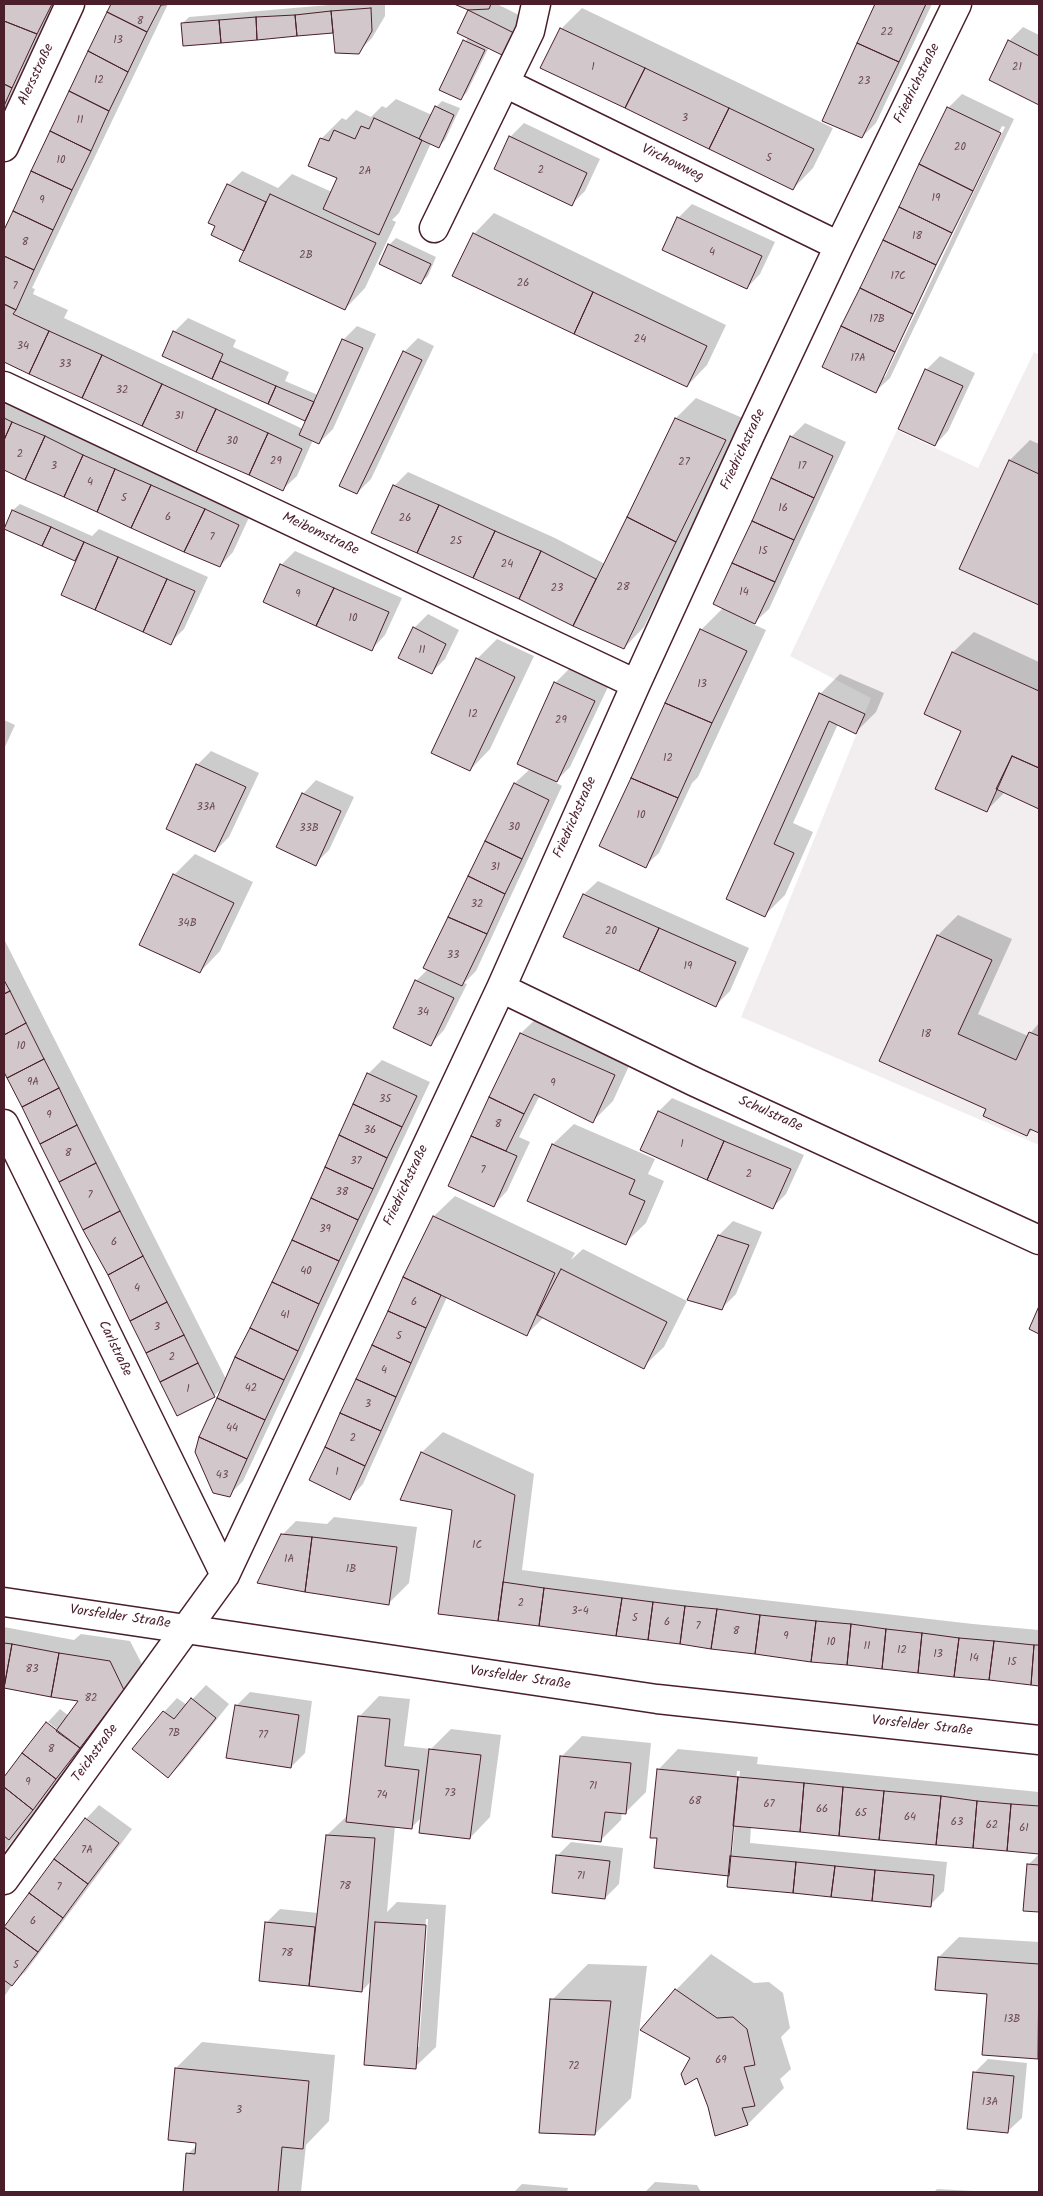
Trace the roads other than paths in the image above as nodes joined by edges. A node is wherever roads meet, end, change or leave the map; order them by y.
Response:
1 (70, 4) edge
2 (536, 4) edge
3 (957, 4) edge
4 (505, 83) junction
5 (4, 147) edge
6 (434, 228) dead end
7 (839, 246) junction
8 (4, 386) edge
9 (636, 684) junction
10 (501, 988) junction
11 (4, 1124) edge
12 (1039, 1240) edge
13 (225, 1574) junction
14 (4, 1602) edge
15 (187, 1628) junction
16 (1039, 1740) edge
17 (4, 1880) edge

1 - 5 street, Alersstraße
2 - 4 street
3 - 7 street, Friedrichstraße
4 - 6 street
4 - 7 street, Virchowweg
7 - 9 street, Friedrichstraße
8 - 9 street, Meibomstraße
9 - 10 street, Friedrichstraße
10 - 12 street, Schulstraße
10 - 13 street, Friedrichstraße
11 - 13 street, Carlstraße
13 - 15 street, Friedrichstraße
14 - 15 street, Vorsfelder Straße
15 - 16 street, Vorsfelder Straße
15 - 17 street, Teichstraße

